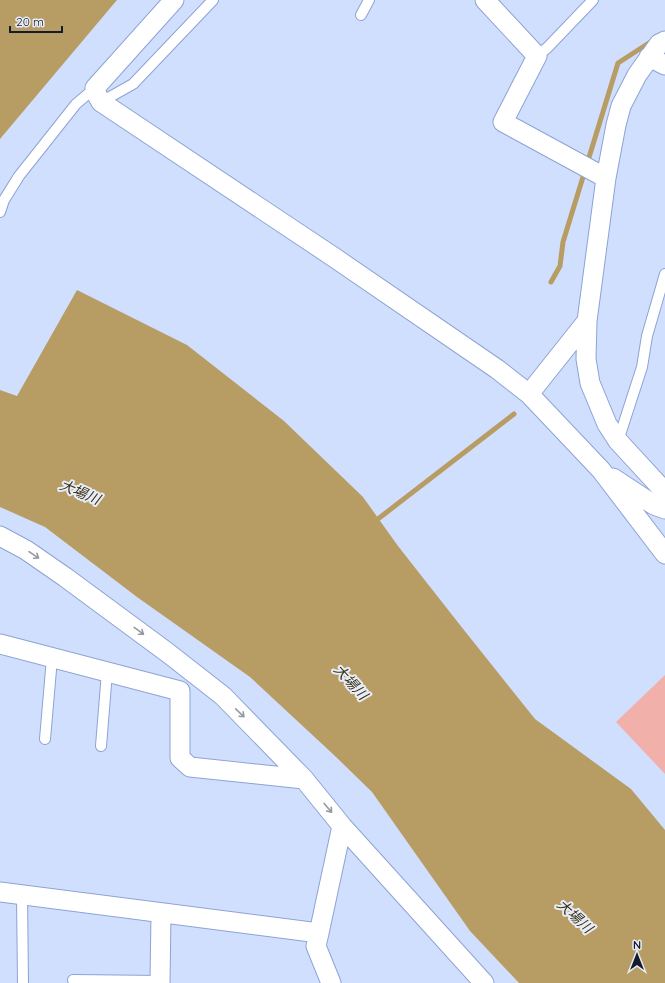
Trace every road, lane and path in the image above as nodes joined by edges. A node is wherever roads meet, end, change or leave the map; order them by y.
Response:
1 (174, 0) edge
2 (213, 0) edge
3 (369, 0) edge
4 (485, 0) edge
5 (593, 0) edge
6 (360, 15) dead end
7 (665, 41) edge
8 (537, 56) junction
9 (657, 61) edge
10 (98, 95) junction
11 (606, 178) junction
12 (0, 212) edge
13 (665, 274) edge
14 (587, 320) junction
15 (528, 394) junction
16 (618, 441) junction
17 (601, 470) junction
18 (663, 482) edge
19 (665, 509) edge
20 (0, 536) edge
21 (665, 554) edge
22 (0, 644) edge
23 (52, 658) junction
24 (107, 672) junction
25 (45, 739) dead end
26 (101, 746) dead end
27 (304, 779) junction
28 (342, 826) junction
29 (0, 892) edge
30 (22, 895) junction
31 (161, 913) junction
32 (319, 933) junction
33 (73, 980) dead end
34 (160, 982) edge
35 (23, 983) edge
36 (331, 983) edge
37 (484, 983) edge

1 - 10 street
2 - 10 lane
3 - 6 lane
4 - 8 street
5 - 8 lane
7 - 9 street
8 - 11 street
9 - 11 street
10 - 12 lane
10 - 15 street
11 - 14 street
13 - 16 lane
14 - 15 street
14 - 16 street
15 - 17 street
16 - 18 street
17 - 19 street
17 - 21 street
20 -> 27 street
22 - 23 street
23 - 24 street
23 - 25 lane
24 - 26 lane
24 - 27 street
27 -> 28 street
28 - 32 street
28 - 37 street
29 - 30 street
30 - 31 street
30 - 35 lane
31 - 32 street
31 - 34 street
32 - 36 street
33 - 34 lane

